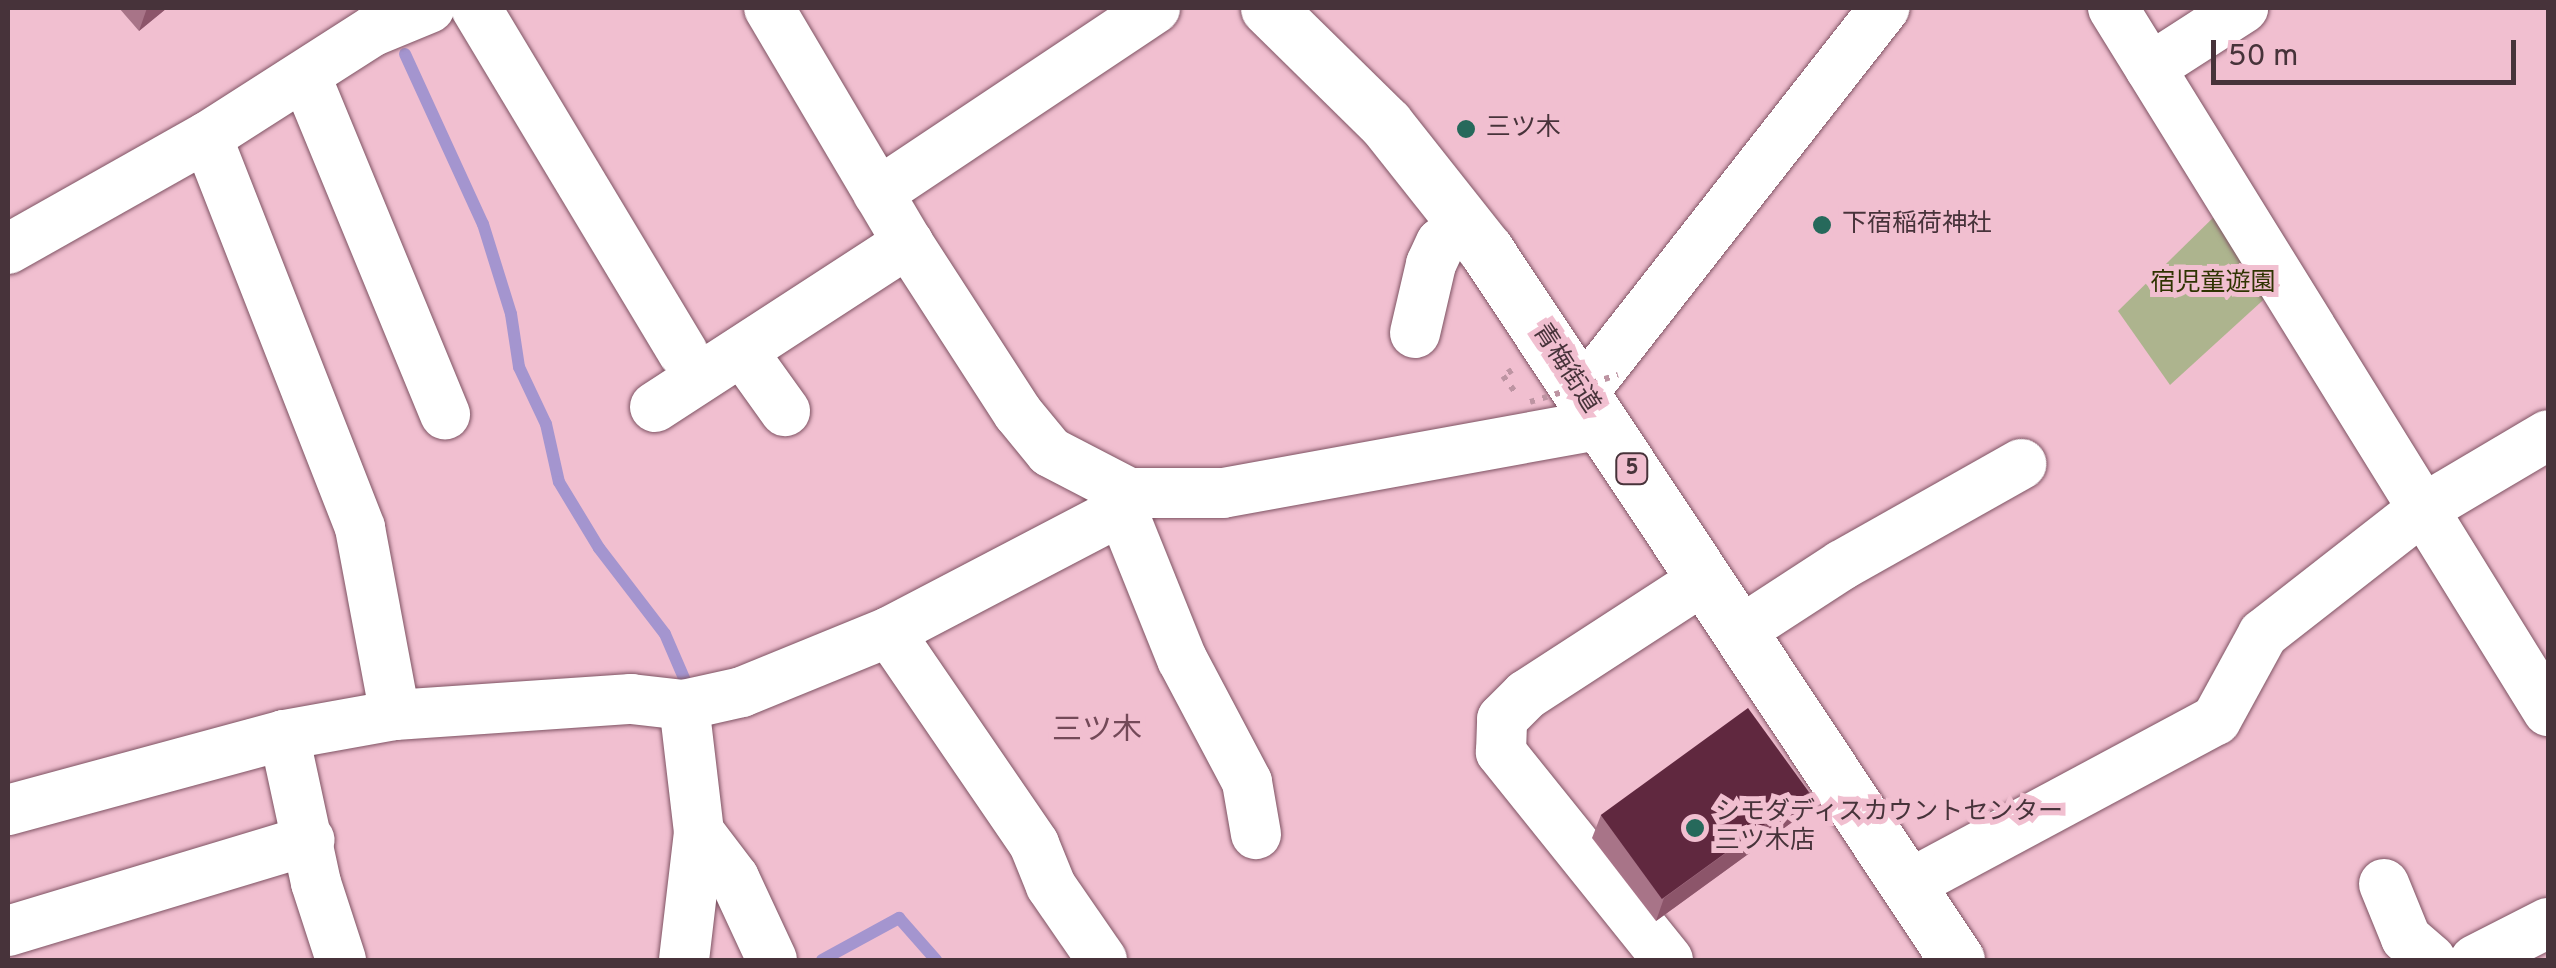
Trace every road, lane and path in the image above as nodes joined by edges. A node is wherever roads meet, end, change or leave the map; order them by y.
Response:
1 (430, 8) edge
2 (476, 8) edge
3 (769, 8) edge
4 (1155, 8) edge
5 (1268, 8) edge
6 (2113, 8) edge
7 (2242, 8) edge
8 (1878, 10) edge
9 (363, 19) edge
10 (2150, 68) junction
11 (306, 78) junction
12 (207, 137) junction
13 (878, 192) junction
14 (1466, 223) junction
15 (908, 243) junction
16 (8, 249) edge
17 (1415, 334) dead end
18 (742, 351) junction
19 (684, 354) dead end
20 (1583, 399) junction
21 (655, 408) dead end
22 (785, 411) dead end
23 (444, 414) dead end
24 (2548, 436) edge
25 (2021, 464) dead end
26 (1125, 502) junction
27 (2422, 509) junction
28 (1706, 578) junction
29 (1742, 630) junction
30 (889, 632) junction
31 (684, 705) junction
32 (2548, 711) edge
33 (395, 716) junction
34 (284, 735) junction
35 (8, 810) edge
36 (699, 832) junction
37 (1256, 834) dead end
38 (310, 840) junction
39 (2384, 884) dead end
40 (1908, 885) junction
41 (2548, 923) edge
42 (8, 932) edge
43 (341, 960) edge
44 (684, 960) edge
45 (772, 960) edge
46 (1102, 960) edge
47 (1668, 960) edge
48 (1957, 960) edge
49 (2431, 960) edge
50 (2475, 960) edge

1 - 9 street
2 - 19 street
3 - 13 street
4 - 13 street
5 - 14 main road, 青梅街道 / 5
6 - 10 street
7 - 10 street
8 - 20 street
9 - 11 street
10 - 27 street
11 - 12 street
11 - 23 street
12 - 16 street
12 - 33 street
13 - 15 street
14 - 17 street
14 - 20 main road, 青梅街道 / 5
15 - 18 street
15 - 26 street
18 - 21 street
18 - 22 street
20 - 20 path, bridge
20 - 26 street
20 - 28 main road, 青梅街道 / 5
24 - 27 street
25 - 29 street
26 - 30 street
26 - 37 street
27 - 32 street
27 - 40 street
28 - 29 main road, 青梅街道 / 5
28 - 47 street
29 - 40 main road, 青梅街道 / 5
30 - 31 street
30 - 46 street
31 - 33 street
31 - 36 street
33 - 34 street
34 - 35 street
34 - 38 street
36 - 44 street
36 - 45 street
38 - 42 street
38 - 43 street
39 - 49 street
40 - 48 main road, 青梅街道 / 5
41 - 50 street

